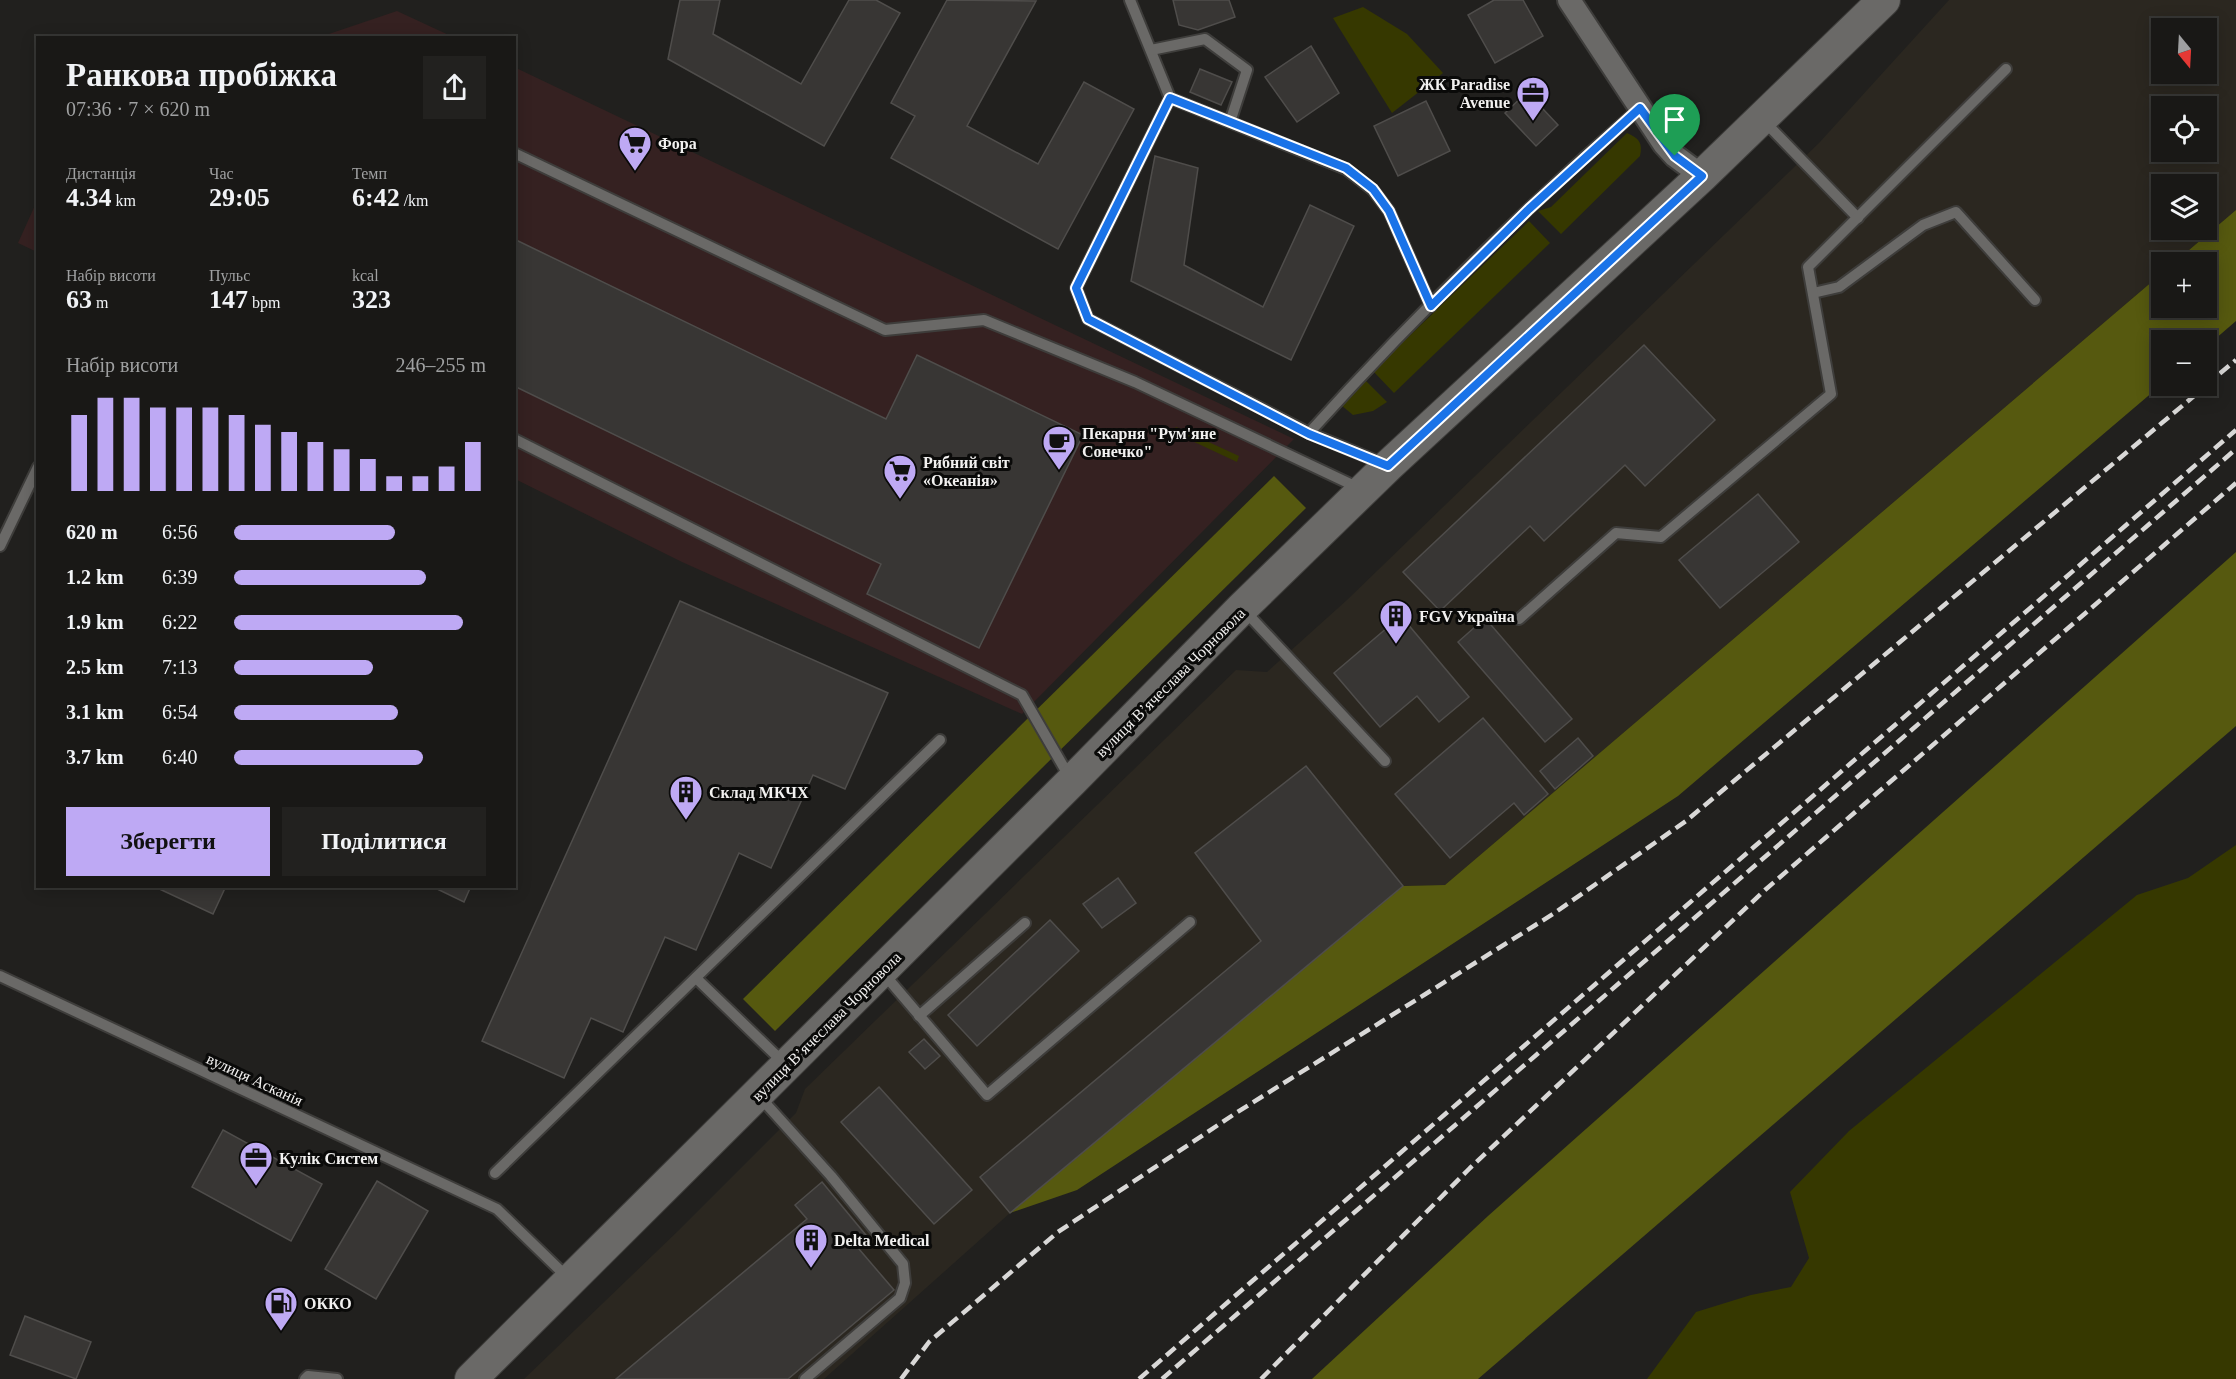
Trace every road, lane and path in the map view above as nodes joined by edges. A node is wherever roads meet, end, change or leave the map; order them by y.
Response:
1 (1130, 0) edge
2 (1569, 0) edge
3 (1884, 0) edge
4 (1151, 50) junction
5 (2006, 69) dead end
6 (1170, 98) junction
7 (1640, 108) junction
8 (1762, 118) junction
9 (1230, 122) junction
10 (516, 154) edge
11 (1702, 176) junction
12 (1858, 218) junction
13 (1813, 293) junction
14 (2034, 300) dead end
15 (1431, 306) junction
16 (1309, 434) junction
17 (516, 440) edge
18 (1388, 466) junction
19 (36, 471) edge
20 (1364, 490) junction
21 (0, 546) edge
22 (1242, 608) junction
23 (1519, 619) dead end
24 (940, 740) dead end
25 (1385, 761) dead end
26 (1072, 781) junction
27 (1191, 921) dead end
28 (1025, 924) dead end
29 (882, 971) junction
30 (0, 976) edge
31 (696, 978) junction
32 (919, 1016) junction
33 (786, 1065) junction
34 (757, 1094) junction
35 (495, 1173) dead end
36 (570, 1280) junction
37 (304, 1379) edge
38 (337, 1379) edge
39 (471, 1379) edge
40 (805, 1379) edge

1 - 4 lane
2 - 7 street
3 - 8 main road, вулиця Вʼячеслава Чорновола
4 - 6 lane
4 - 9 lane
5 - 12 lane
6 - 9 lane
6 - 16 lane
7 - 11 street
7 - 15 lane
8 - 11 main road, вулиця Вʼячеслава Чорновола
8 - 12 lane
9 - 15 lane
10 - 20 lane
11 - 18 main road, вулиця Вʼячеслава Чорновола
12 - 13 lane
13 - 14 lane
13 - 23 lane
15 - 16 lane
16 - 18 lane
17 - 26 lane
18 - 20 main road, вулиця Вʼячеслава Чорновола
19 - 21 lane
20 - 22 main road, вулиця Вʼячеслава Чорновола
22 - 25 lane
22 - 26 main road, вулиця Вʼячеслава Чорновола
24 - 31 lane
26 - 29 main road, вулиця Вʼячеслава Чорновола
27 - 32 lane
28 - 32 lane
29 - 32 lane
29 - 33 main road, вулиця Вʼячеслава Чорновола
30 - 36 lane, вулиця Асканія
31 - 33 lane
31 - 35 lane
33 - 34 main road, вулиця Вʼячеслава Чорновола
34 - 36 main road, вулиця Вʼячеслава Чорновола
34 - 40 lane
36 - 39 main road, вулиця Вʼячеслава Чорновола
37 - 38 lane

